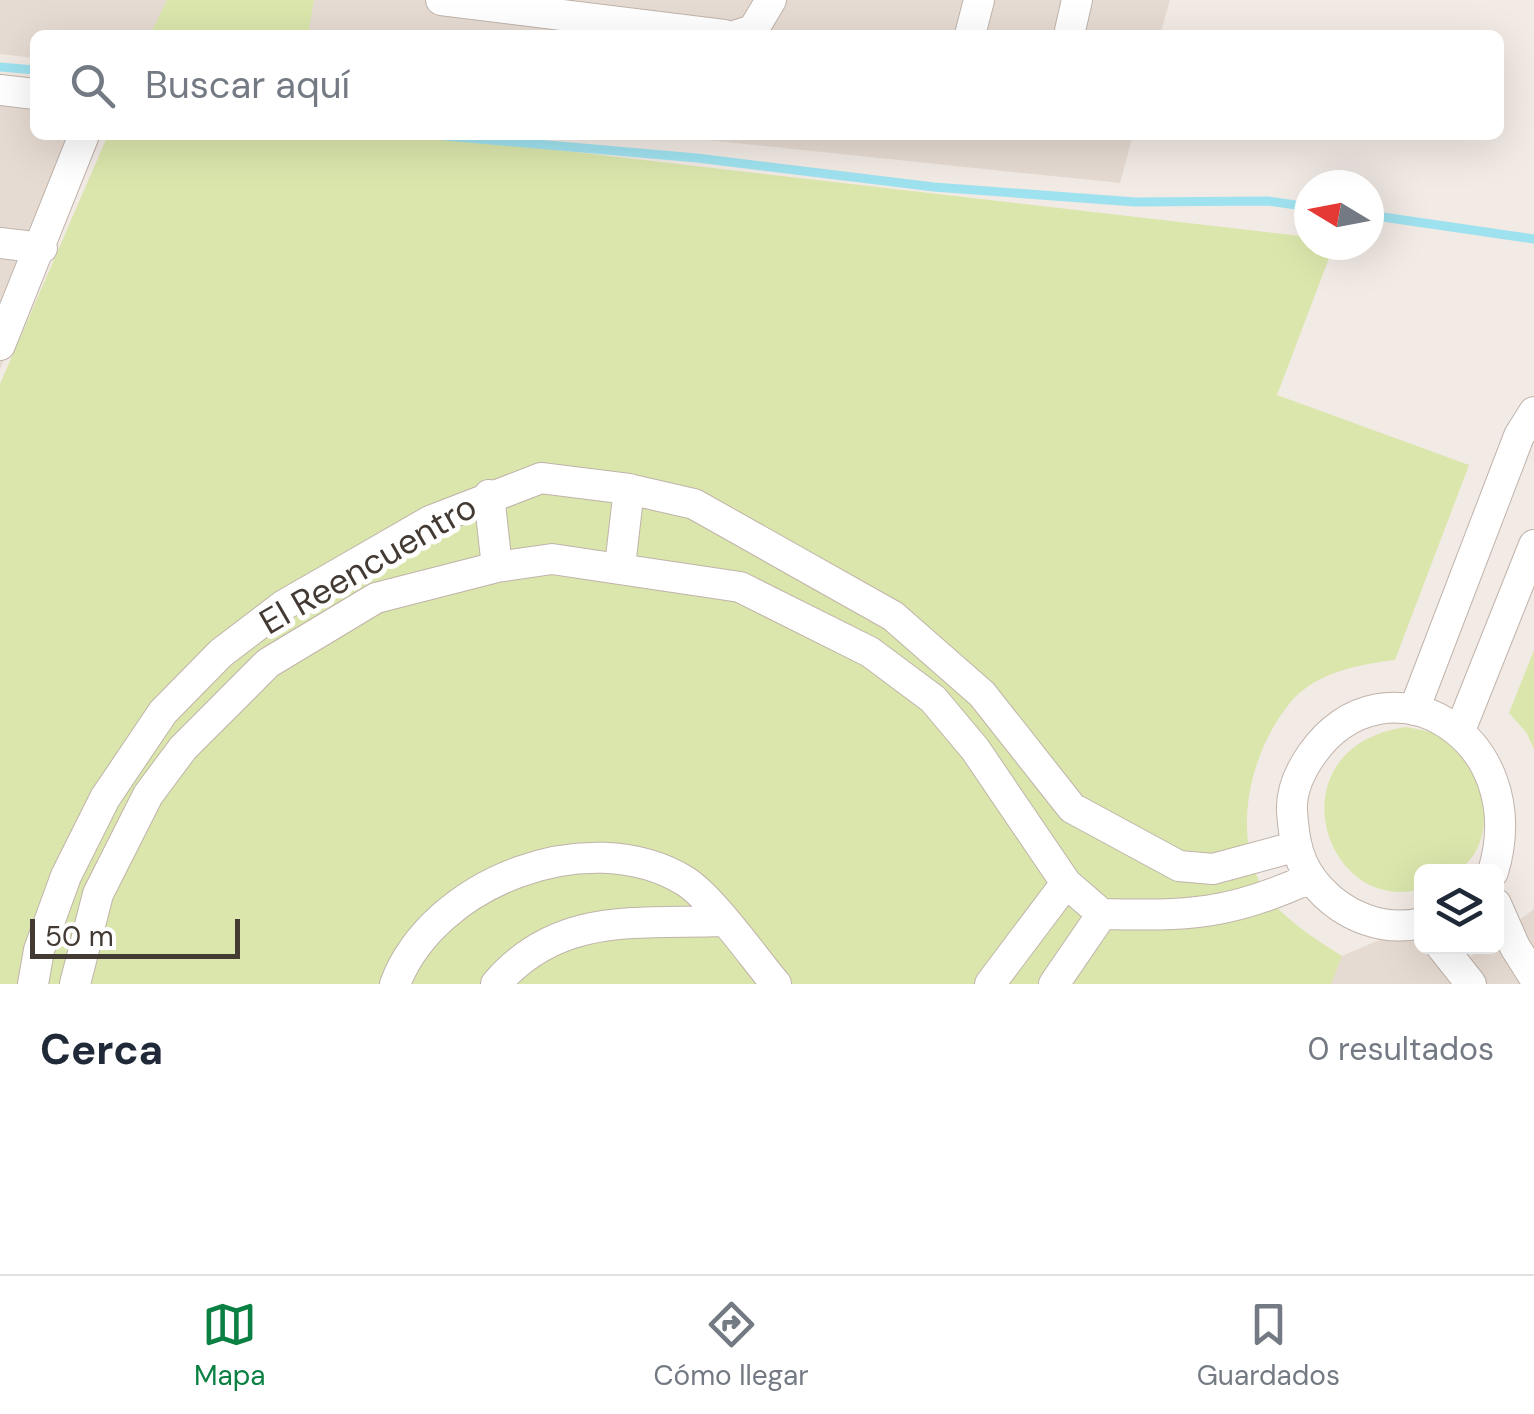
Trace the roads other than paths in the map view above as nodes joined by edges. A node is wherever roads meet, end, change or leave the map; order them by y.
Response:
1 (440, 0) edge
2 (771, 0) edge
3 (979, 0) edge
4 (1076, 0) edge
5 (535, 6) edge
6 (691, 30) edge
7 (754, 30) edge
8 (971, 30) edge
9 (1070, 30) edge
10 (0, 90) edge
11 (30, 93) edge
12 (82, 140) edge
13 (0, 243) edge
14 (42, 248) junction
15 (0, 345) edge
16 (1534, 412) edge
17 (629, 489) junction
18 (489, 495) junction
19 (1534, 545) edge
20 (497, 566) junction
21 (620, 566) junction
22 (1414, 710) junction
23 (1461, 728) junction
24 (1072, 808) junction
25 (1036, 842) junction
26 (1294, 847) junction
27 (1495, 864) edge
28 (1179, 866) junction
29 (1310, 878) junction
30 (1066, 883) junction
31 (1102, 914) junction
32 (1168, 916) junction
33 (1504, 919) edge
34 (722, 920) junction
35 (1414, 926) edge
36 (1447, 954) edge
37 (1534, 977) edge
38 (33, 984) edge
39 (74, 984) edge
40 (394, 984) edge
41 (496, 984) edge
42 (776, 984) edge
43 (990, 984) edge
44 (1054, 984) edge
45 (1471, 984) edge

1 - 5 street
2 - 7 street
3 - 8 street
4 - 9 street
5 - 6 street
10 - 11 street
12 - 14 street
13 - 14 street
14 - 15 street
16 - 22 street
17 - 18 street, El Reencuentro
17 - 21 street
17 - 24 street, El Reencuentro
18 - 20 street, El Reencuentro
18 - 38 street, El Reencuentro
19 - 23 street
20 - 21 street, El Reencuentro
20 - 39 street, El Reencuentro
21 - 25 street, El Reencuentro
22 - 23 street
22 - 26 street
23 - 27 street
24 - 25 street
24 - 28 street, El Reencuentro
25 - 30 street, El Reencuentro
26 - 28 street, El Reencuentro
26 - 29 street
28 - 32 street
29 - 32 street
29 - 35 street
30 - 31 street, El Reencuentro
30 - 43 street
31 - 32 street
31 - 44 street
33 - 37 street
34 - 40 street
34 - 41 street
34 - 42 street
36 - 45 street

